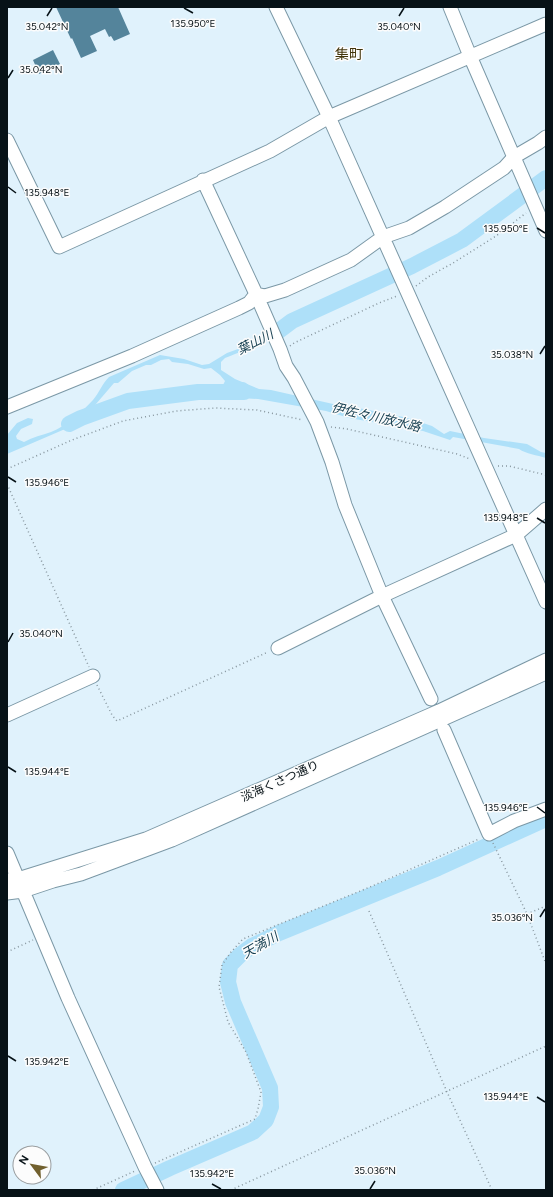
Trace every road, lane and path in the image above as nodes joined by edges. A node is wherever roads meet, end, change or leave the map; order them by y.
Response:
1 (276, 7) edge
2 (450, 7) edge
3 (546, 24) edge
4 (470, 56) junction
5 (329, 117) junction
6 (546, 137) edge
7 (7, 140) edge
8 (515, 159) junction
9 (203, 180) junction
10 (535, 206) junction
11 (546, 231) edge
12 (383, 237) junction
13 (408, 292) junction
14 (256, 294) junction
15 (281, 351) junction
16 (7, 406) edge
17 (318, 425) junction
18 (484, 461) junction
19 (7, 469) edge
20 (546, 475) edge
21 (7, 484) edge
22 (546, 509) edge
23 (516, 535) junction
24 (382, 596) junction
25 (546, 602) edge
26 (278, 648) joint
27 (546, 660) edge
28 (546, 673) edge
29 (93, 676) junction
30 (432, 699) dead end
31 (7, 715) edge
32 (444, 730) dead end
33 (546, 809) edge
34 (489, 834) junction
35 (7, 853) edge
36 (13, 879) edge
37 (23, 891) junction
38 (7, 893) edge
39 (546, 906) edge
40 (369, 911) dead end
41 (527, 914) junction
42 (42, 936) junction
43 (7, 952) edge
44 (546, 964) edge
45 (546, 1046) edge
46 (447, 1092) junction
47 (150, 1178) edge
48 (93, 1190) edge
49 (231, 1190) edge
50 (492, 1190) edge

1 - 5 street
2 - 4 street
3 - 4 street
4 - 5 street
4 - 8 street
5 - 9 street
5 - 12 street
6 - 8 street
7 - 9 street
8 - 10 street
8 - 12 street
9 - 14 street
10 - 11 street
10 - 13 path
12 - 13 street
12 - 14 street
13 - 15 path
13 - 18 street
14 - 15 street
14 - 16 street
15 - 17 street
17 - 18 path
17 - 19 path
17 - 24 street
18 - 20 path
18 - 23 street
21 - 29 path
22 - 23 street
23 - 24 street
23 - 25 street
24 - 26 street
24 - 30 street
26 - 29 path
27 - 36 street, 淡海くさつ通り
28 - 37 street, 淡海くさつ通り
29 - 31 street
32 - 34 street
33 - 34 street
34 - 41 path
34 - 47 path
35 - 36 street
36 - 37 street
37 - 38 street, 淡海くさつ通り
37 - 42 street
39 - 41 path
40 - 46 path
41 - 44 path
42 - 43 path
42 - 47 street
45 - 46 path
46 - 49 path
46 - 50 path
47 - 48 path

